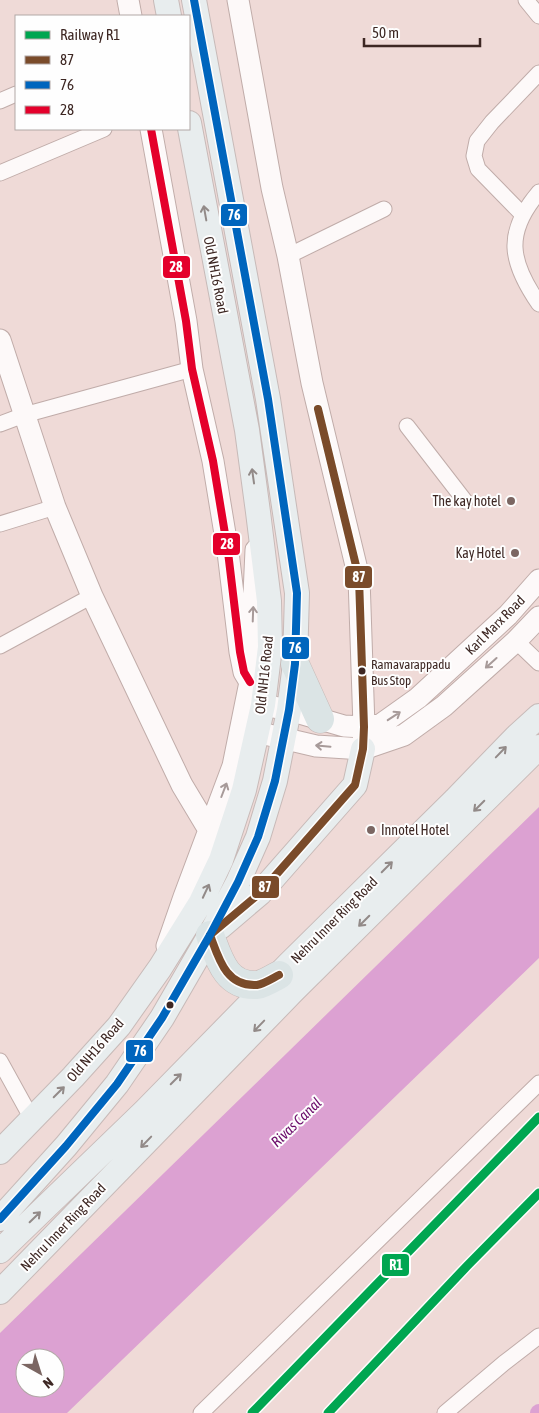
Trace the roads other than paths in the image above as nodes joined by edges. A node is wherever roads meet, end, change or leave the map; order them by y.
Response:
1 (128, 0) edge
2 (166, 0) edge
3 (194, 0) edge
4 (238, 0) edge
5 (526, 0) edge
6 (130, 15) edge
7 (169, 15) edge
8 (539, 16) edge
9 (539, 73) edge
10 (15, 94) edge
11 (0, 101) edge
12 (190, 128) edge
13 (102, 130) edge
14 (151, 130) edge
15 (0, 173) edge
16 (539, 192) edge
17 (384, 209) dead end
18 (522, 214) junction
19 (288, 256) junction
20 (539, 304) edge
21 (0, 340) edge
22 (192, 369) junction
23 (24, 415) junction
24 (0, 424) edge
25 (407, 426) dead end
26 (465, 501) dead end
27 (55, 507) junction
28 (258, 512) junction
29 (0, 524) edge
30 (539, 580) edge
31 (92, 596) junction
32 (539, 617) edge
33 (516, 641) junction
34 (0, 646) edge
35 (539, 663) edge
36 (294, 664) junction
37 (250, 682) junction
38 (263, 705) junction
39 (289, 710) junction
40 (539, 716) edge
41 (320, 719) junction
42 (256, 732) junction
43 (363, 738) junction
44 (282, 740) junction
45 (539, 747) edge
46 (209, 830) junction
47 (210, 935) junction
48 (160, 968) junction
49 (288, 976) junction
50 (0, 1061) edge
51 (539, 1083) edge
52 (32, 1119) junction
53 (0, 1152) edge
54 (0, 1219) edge
55 (0, 1251) edge
56 (0, 1292) edge
57 (539, 1336) edge
58 (201, 1413) edge
59 (444, 1413) edge

1 - 6 street
2 - 7 main road
3 - 36 main road, Old NH16 Road
4 - 19 street
5 - 8 street
9 - 18 street
10 - 11 street
28 -> 12 main road, Old NH16 Road
13 - 15 street
14 - 22 street
16 - 18 street
17 - 19 street
18 - 20 street
19 - 43 street
21 - 23 street
22 - 23 street
22 - 37 street
23 - 24 street
23 - 27 street
25 - 26 street
27 - 29 street
27 - 31 street
37 -> 28 street
28 - 38 main road, Old NH16 Road
43 -> 30 street, Karl Marx Road
31 - 34 street
31 - 46 street
32 - 33 street, Karl Marx Road
33 - 35 street
33 -> 43 street, Karl Marx Road
36 - 39 main road, Old NH16 Road
36 - 41 highway
46 -> 37 street
38 - 39 street, Karl Marx Road
38 - 42 main road, Old NH16 Road
39 - 41 street, Karl Marx Road
39 - 44 main road, Old NH16 Road
49 -> 40 main road, Nehru Inner Ring Road
41 - 43 street, Karl Marx Road
42 - 44 street, Karl Marx Road
48 -> 42 main road, Old NH16 Road
43 -> 44 street, Karl Marx Road
43 - 47 main road
44 - 47 main road, Old NH16 Road
45 -> 49 main road
46 - 48 street
47 - 49 highway
47 - 54 main road, Old NH16 Road
52 -> 48 main road, Old NH16 Road
55 -> 49 main road, Nehru Inner Ring Road
49 -> 56 main road, Nehru Inner Ring Road
50 - 52 street
51 - 58 street
52 - 53 main road, Old NH16 Road
57 - 59 street

